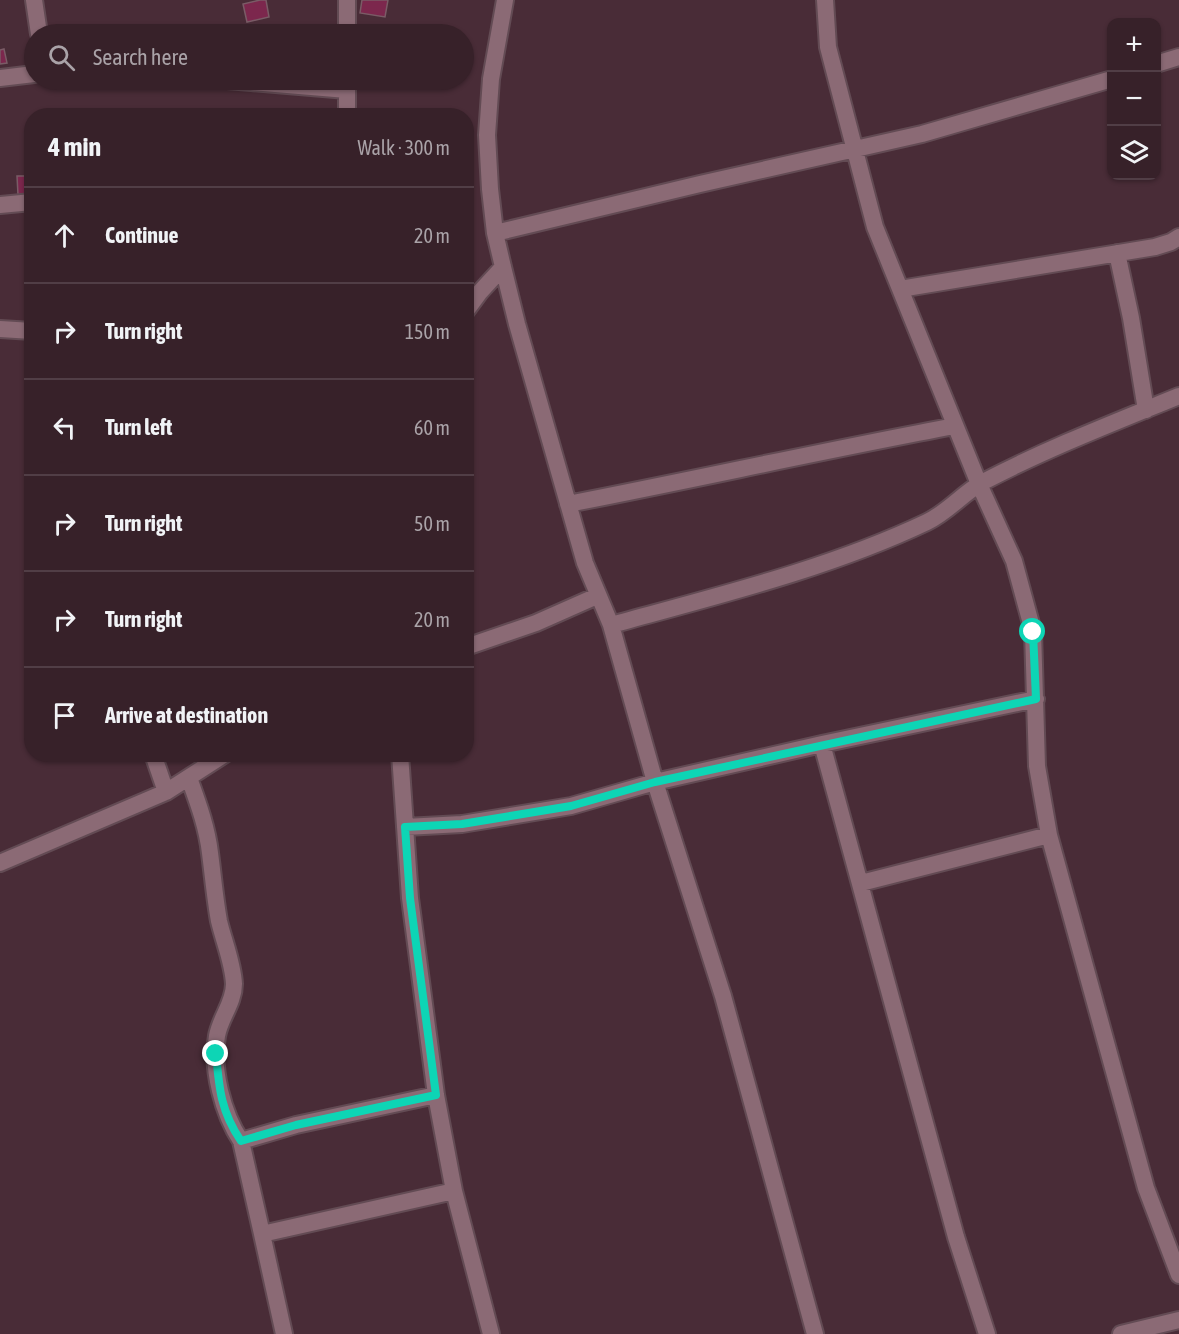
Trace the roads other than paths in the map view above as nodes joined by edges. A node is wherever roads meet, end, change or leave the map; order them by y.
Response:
1 (34, 0) edge
2 (347, 0) edge
3 (504, 0) edge
4 (825, 0) edge
5 (38, 24) edge
6 (347, 24) edge
7 (1179, 57) edge
8 (1161, 62) edge
9 (24, 75) edge
10 (0, 78) edge
11 (1107, 80) edge
12 (347, 90) edge
13 (347, 108) edge
14 (855, 148) junction
15 (24, 203) edge
16 (0, 205) edge
17 (495, 233) junction
18 (1179, 237) edge
19 (1117, 253) junction
20 (503, 267) junction
21 (900, 289) junction
22 (474, 300) edge
23 (0, 329) edge
24 (24, 330) edge
25 (1179, 396) edge
26 (1146, 410) junction
27 (956, 426) junction
28 (979, 484) junction
29 (568, 504) junction
30 (597, 596) junction
31 (610, 625) junction
32 (474, 644) edge
33 (1036, 699) junction
34 (822, 744) junction
35 (156, 762) edge
36 (213, 762) edge
37 (401, 762) edge
38 (189, 778) junction
39 (655, 782) junction
40 (166, 792) junction
41 (405, 827) junction
42 (1049, 835) junction
43 (0, 863) edge
44 (861, 884) junction
45 (436, 1095) junction
46 (241, 1141) junction
47 (454, 1191) junction
48 (262, 1234) junction
49 (1179, 1275) edge
50 (1179, 1320) edge
51 (284, 1334) edge
52 (490, 1334) edge
53 (815, 1334) edge
54 (987, 1334) edge
55 (1121, 1334) edge

1 - 5 street
2 - 6 street
3 - 17 street
4 - 14 street
7 - 8 street
9 - 10 street
11 - 14 street
12 - 13 street
14 - 17 street
14 - 21 street
15 - 16 street
17 - 20 street
18 - 19 street
19 - 21 street
19 - 26 street
20 - 22 street
20 - 29 street
21 - 27 street
23 - 24 street
25 - 26 street
26 - 28 street
27 - 28 street
27 - 29 street
28 - 31 street
28 - 33 street
29 - 30 street
30 - 31 street
30 - 32 street
31 - 39 street
33 - 34 street
33 - 42 street
34 - 39 street
34 - 44 street
35 - 40 street
36 - 38 street
37 - 41 street
38 - 40 street
38 - 46 street
39 - 41 street
39 - 53 street
40 - 43 street
41 - 45 street
42 - 44 street
42 - 49 street
44 - 54 street
45 - 46 street
45 - 47 street
46 - 48 street
47 - 48 street
47 - 52 street
48 - 51 street
50 - 55 street

